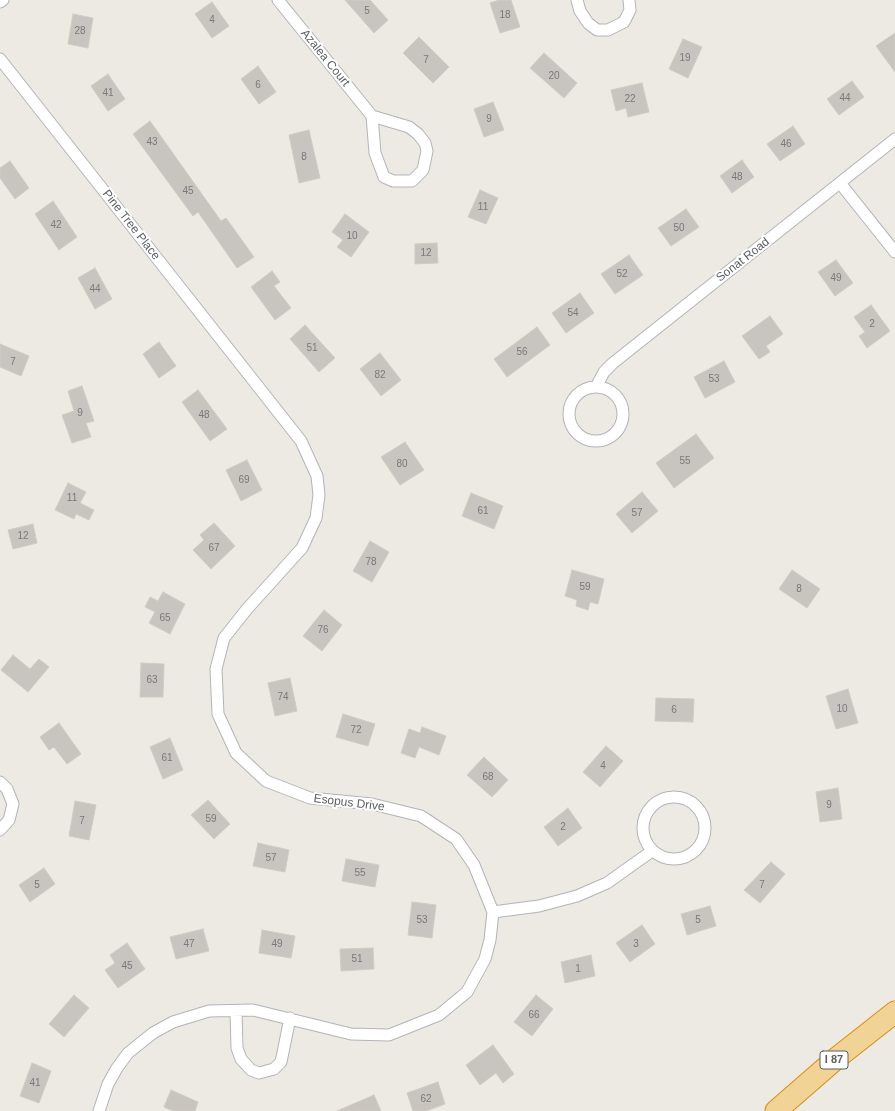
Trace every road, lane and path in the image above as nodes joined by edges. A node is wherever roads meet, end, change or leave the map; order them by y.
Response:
1 (3, 0) edge
2 (278, 0) edge
3 (577, 0) edge
4 (629, 0) edge
5 (0, 2) edge
6 (0, 59) edge
7 (372, 116) junction
8 (895, 139) edge
9 (840, 182) junction
10 (895, 252) edge
11 (596, 387) junction
12 (261, 390) joint
13 (0, 782) edge
14 (0, 830) edge
15 (652, 851) junction
16 (493, 912) junction
17 (236, 1011) junction
18 (895, 1012) edge
19 (290, 1018) junction
20 (99, 1111) edge
21 (776, 1111) edge

1 - 5 street
2 - 7 street, Azalea Court
3 - 4 street
6 - 12 street, Pine Tree Place
7 - 7 street
8 - 9 street, Sonat Road
9 - 10 street
9 - 11 street, Sonat Road
11 - 11 street
12 - 16 street, Esopus Drive
13 - 14 street
15 - 15 street
15 - 16 street
16 - 19 street, Esopus Drive
17 - 19 street, Esopus Drive
17 - 19 street
17 - 20 street, Esopus Drive
18 - 21 highway, I 87

